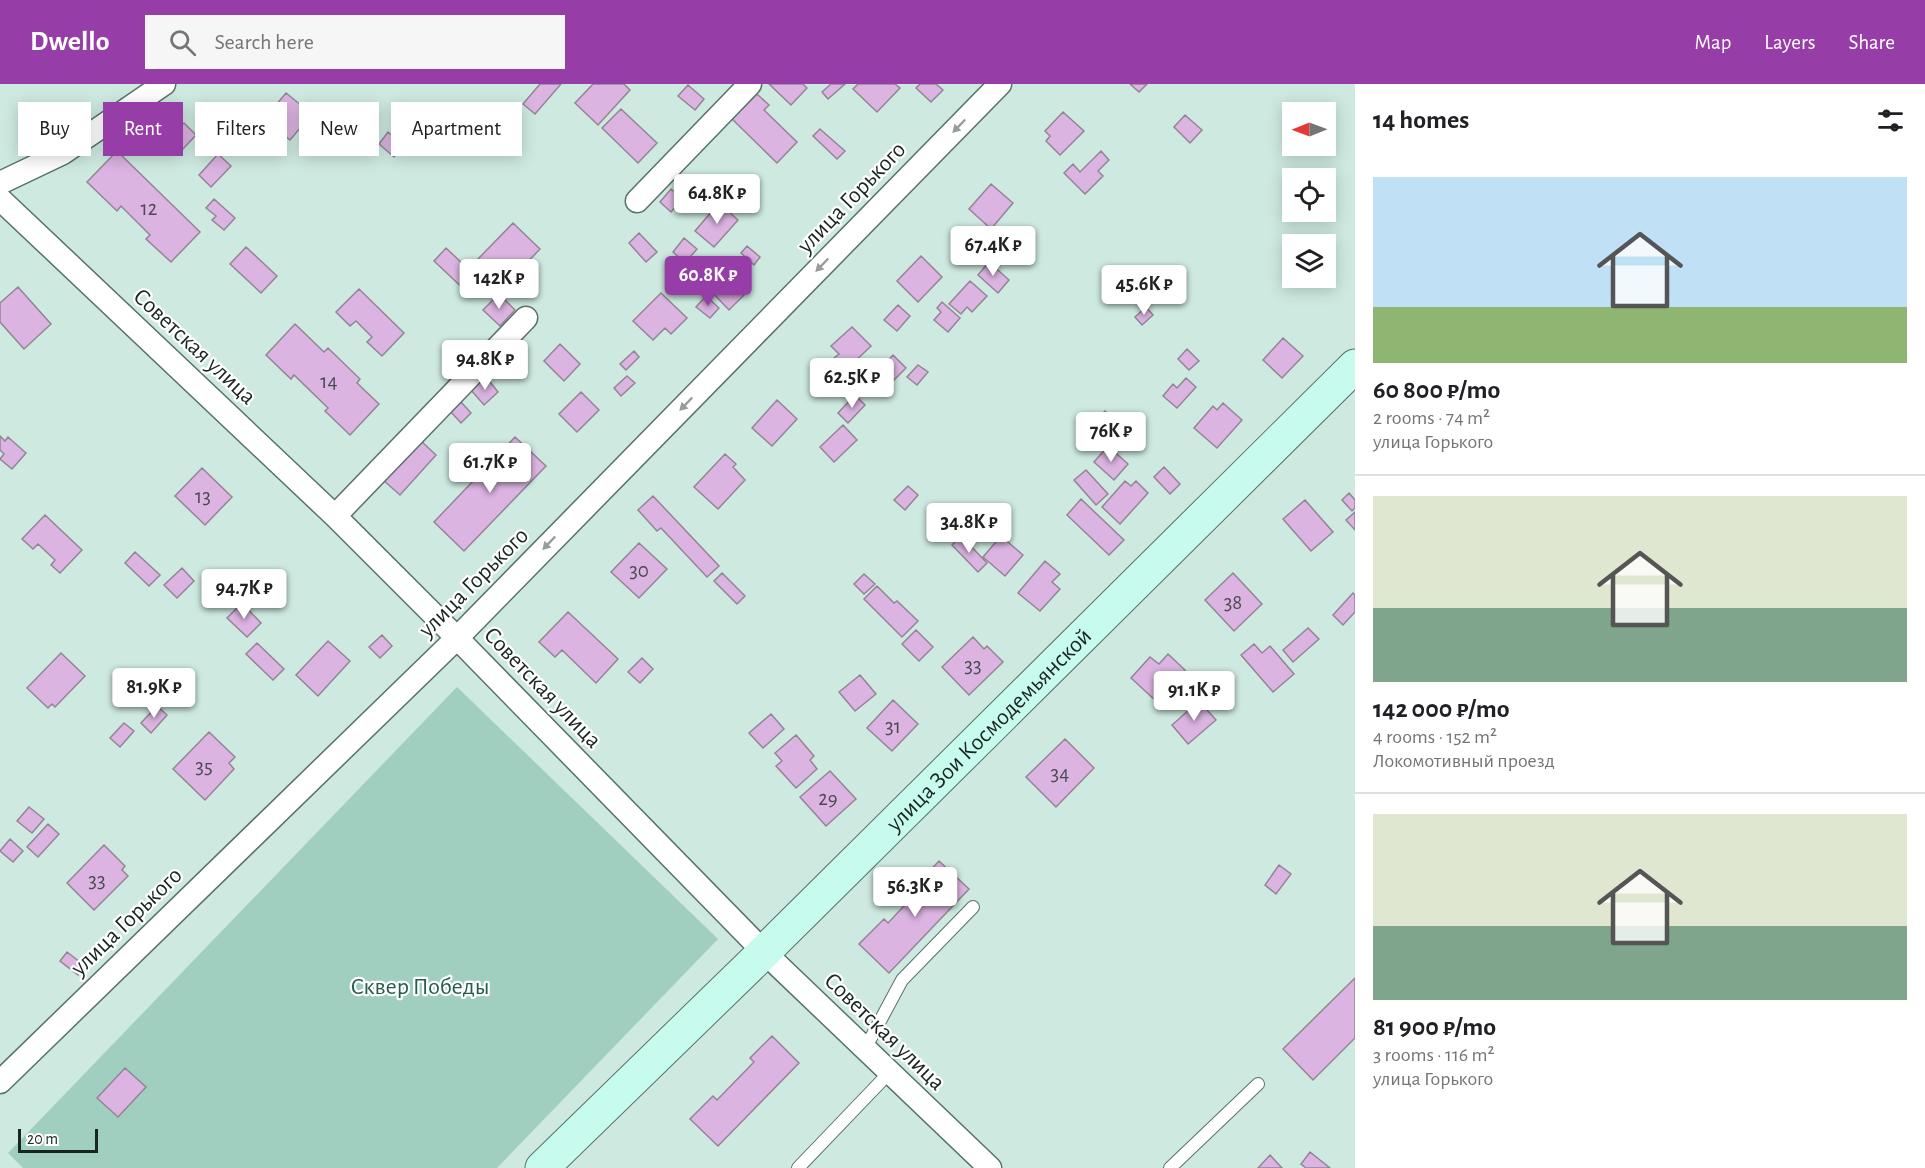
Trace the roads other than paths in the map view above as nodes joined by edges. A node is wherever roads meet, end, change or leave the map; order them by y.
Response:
1 (164, 84) edge
2 (750, 84) edge
3 (1000, 84) edge
4 (0, 183) edge
5 (0, 199) edge
6 (637, 201) dead end
7 (526, 318) dead end
8 (1355, 366) edge
9 (335, 516) junction
10 (457, 638) junction
11 (973, 907) dead end
12 (764, 952) junction
13 (865, 1048) junction
14 (890, 1072) junction
15 (0, 1082) edge
16 (1258, 1084) dead end
17 (803, 1167) edge
18 (542, 1168) edge
19 (990, 1168) edge
20 (1170, 1168) edge

1 - 4 street
2 - 6 street
3 -> 10 street, улица Горького
5 - 9 street, Советская улица
7 - 9 street
8 - 12 street, улица Зои Космодемьянской
9 - 10 street, Советская улица
10 - 12 street, Советская улица
10 - 15 street, улица Горького
11 - 13 lane
12 - 13 street, Советская улица
12 - 18 street, улица Зои Космодемьянской
13 - 14 street, Советская улица
14 - 17 lane
14 - 19 street, Советская улица
16 - 20 lane

